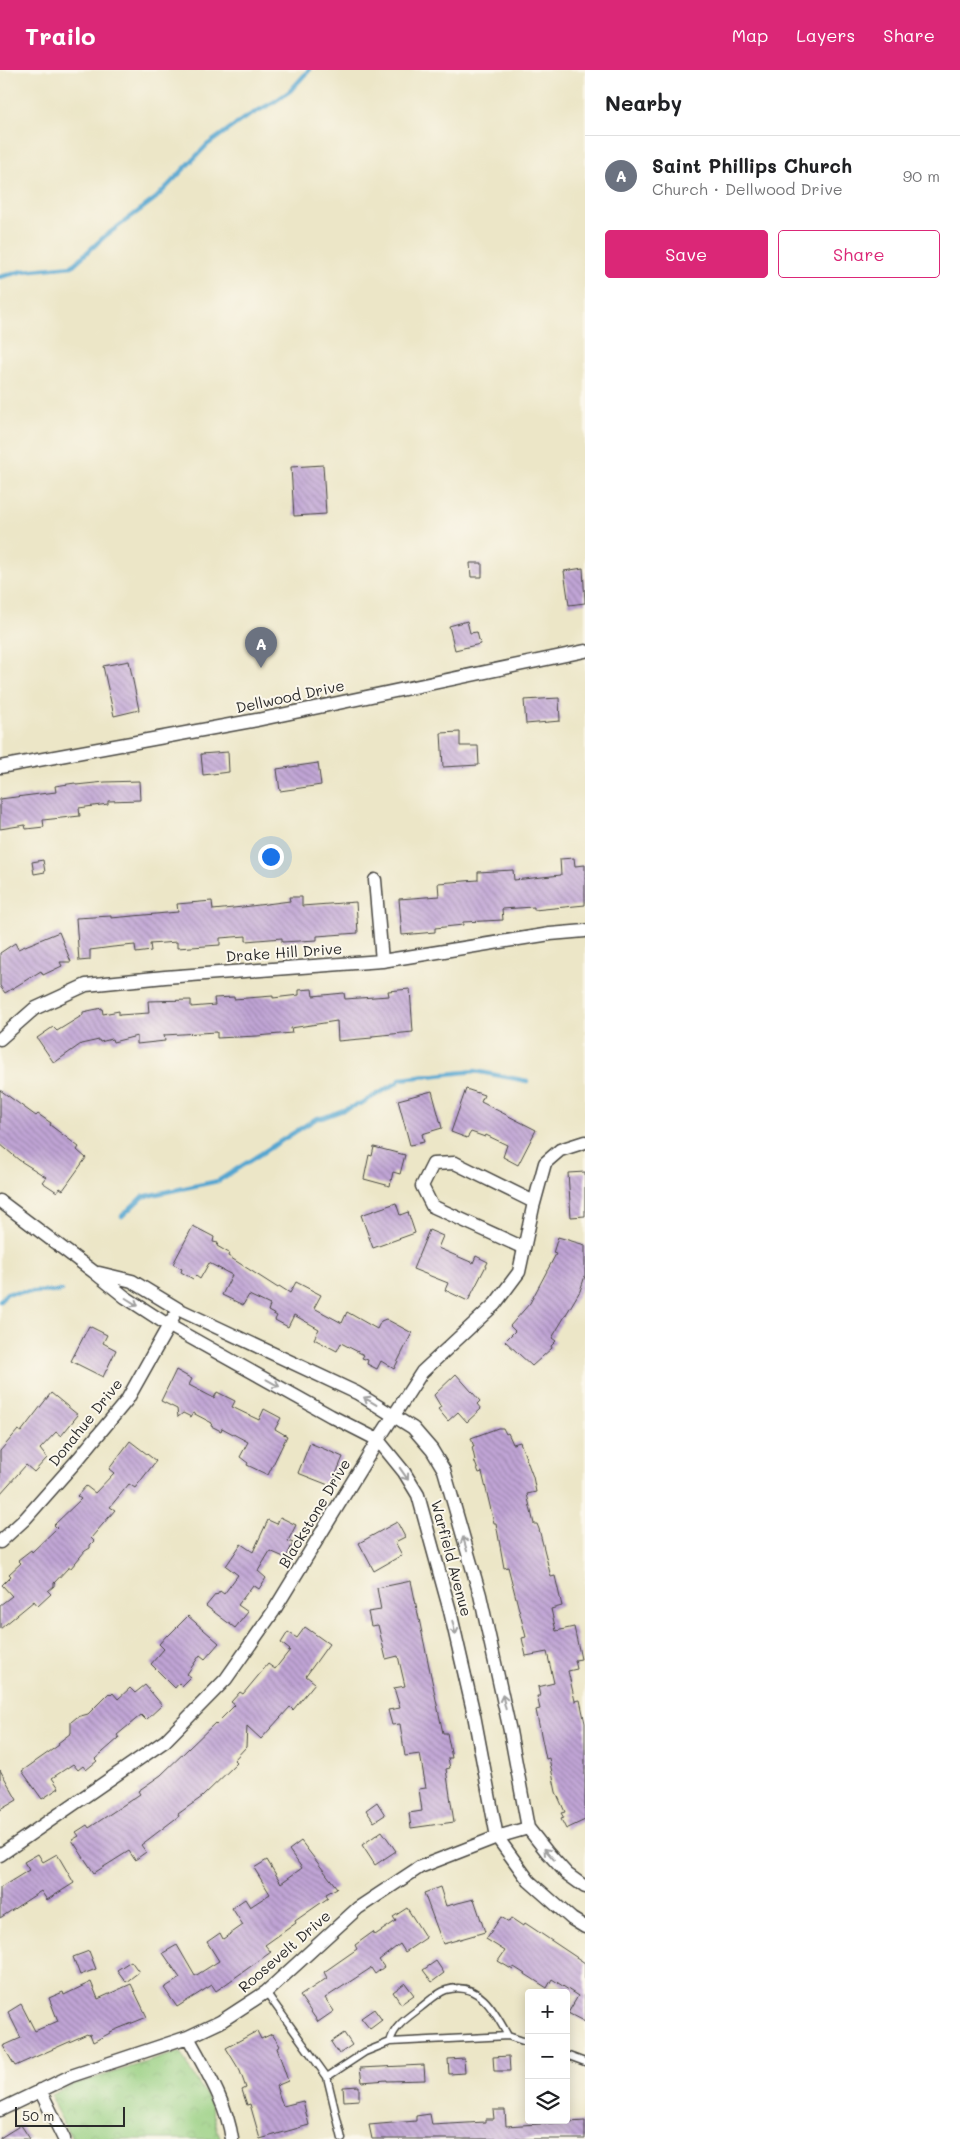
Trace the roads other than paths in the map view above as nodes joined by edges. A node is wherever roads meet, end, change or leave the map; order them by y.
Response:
1 (585, 651) edge
2 (0, 767) edge
3 (376, 880) dead end
4 (585, 932) edge
5 (382, 961) junction
6 (0, 1039) edge
7 (585, 1142) edge
8 (0, 1202) edge
9 (534, 1202) junction
10 (524, 1248) junction
11 (94, 1272) junction
12 (178, 1309) junction
13 (168, 1325) junction
14 (393, 1415) junction
15 (378, 1440) junction
16 (0, 1542) edge
17 (528, 1828) junction
18 (497, 1837) junction
19 (0, 1855) edge
20 (585, 1887) edge
21 (585, 1926) edge
22 (266, 1992) junction
23 (508, 2036) junction
24 (188, 2038) junction
25 (390, 2042) junction
26 (525, 2042) edge
27 (570, 2057) edge
28 (585, 2062) edge
29 (327, 2078) junction
30 (40, 2090) junction
31 (0, 2110) edge
32 (64, 2139) edge
33 (232, 2139) edge
34 (342, 2139) edge

1 - 2 street, Dellwood Drive
3 - 5 street
4 - 5 street, Drake Hill Drive
5 - 6 street, Drake Hill Drive
7 - 9 street, Blackstone Drive
8 - 11 street, Warfield Avenue
9 - 10 street, Blackstone Drive
9 - 10 street
10 - 14 street, Blackstone Drive
11 - 12 street, Warfield Avenue
11 -> 13 street, Warfield Avenue
12 - 13 street, Donahue Drive
14 -> 12 street, Warfield Avenue
13 -> 15 street, Warfield Avenue
13 - 16 street, Donahue Drive
14 - 15 street, Blackstone Drive
17 -> 14 street, Warfield Avenue
15 -> 18 street, Warfield Avenue
15 - 19 street, Blackstone Drive
17 - 18 street, Roosevelt Drive
20 -> 17 street, Warfield Avenue
18 - 21 street, Warfield Avenue
18 - 22 street, Roosevelt Drive
22 - 24 street, Roosevelt Drive
22 - 29 lane
23 - 25 lane
23 - 25 lane
23 - 26 lane
24 - 30 street, Roosevelt Drive
24 - 33 street
25 - 29 lane
27 - 28 lane
29 - 34 lane
30 - 31 street, Roosevelt Drive
30 - 32 street

